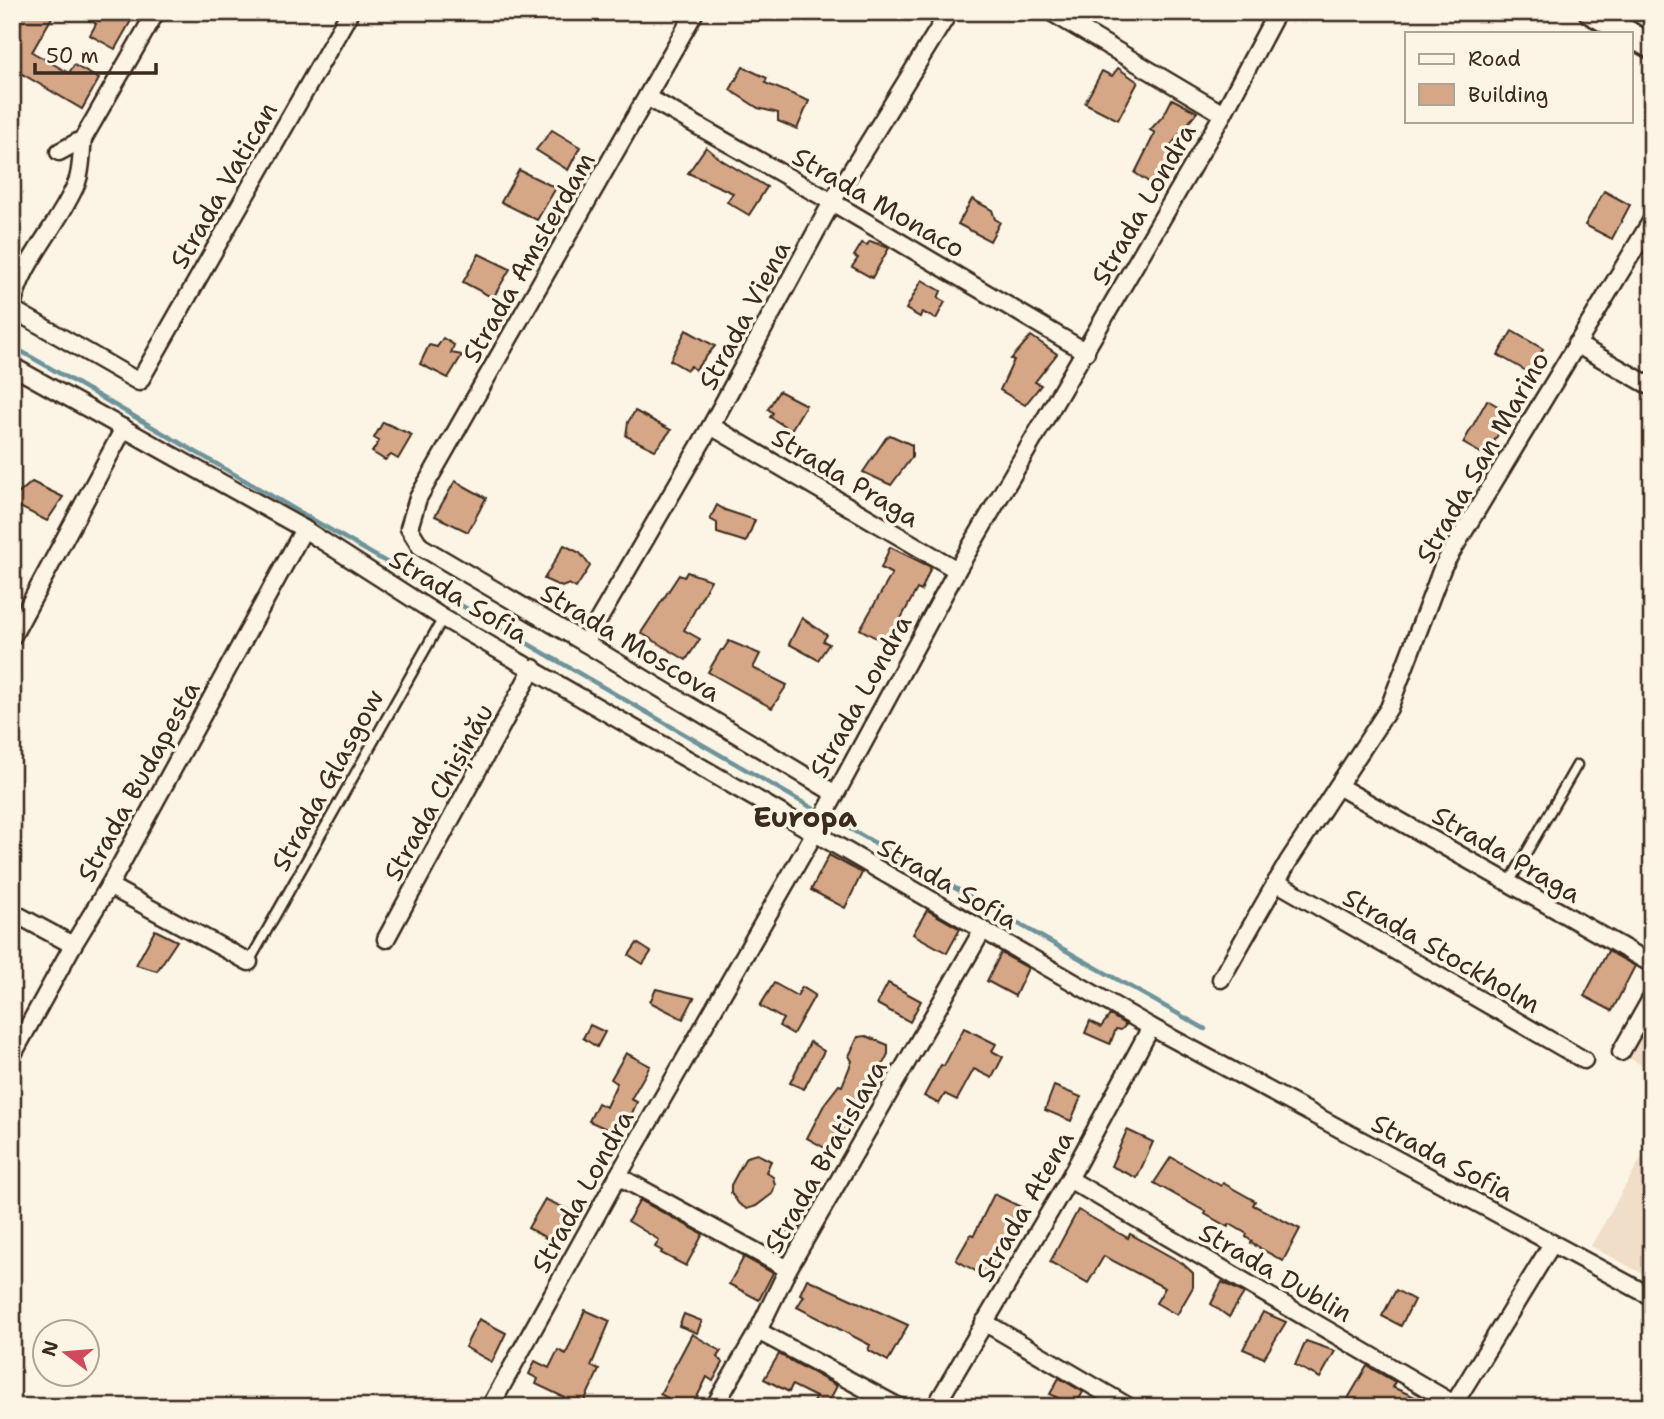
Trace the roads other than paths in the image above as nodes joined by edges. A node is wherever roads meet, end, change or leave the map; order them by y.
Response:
1 (156, 12) edge
2 (350, 12) edge
3 (695, 12) edge
4 (949, 12) edge
5 (1051, 12) edge
6 (1277, 12) edge
7 (1591, 12) edge
8 (1626, 32) edge
9 (1632, 35) edge
10 (1652, 47) edge
11 (647, 97) junction
12 (1223, 114) junction
13 (83, 139) junction
14 (59, 152) dead end
15 (832, 202) junction
16 (1652, 220) edge
17 (12, 308) edge
18 (1576, 344) junction
19 (1086, 352) junction
20 (12, 366) edge
21 (1652, 387) edge
22 (711, 426) junction
23 (124, 428) junction
24 (409, 528) joint
25 (304, 529) junction
26 (957, 570) junction
27 (443, 618) junction
28 (12, 637) edge
29 (585, 643) junction
30 (533, 668) junction
31 (1577, 765) dead end
32 (1338, 786) junction
33 (831, 799) junction
34 (816, 828) junction
35 (1276, 882) junction
36 (1509, 883) junction
37 (110, 886) junction
38 (12, 912) edge
39 (982, 931) junction
40 (386, 939) dead end
41 (73, 945) junction
42 (249, 962) joint
43 (1652, 964) edge
44 (1221, 979) dead end
45 (1652, 997) edge
46 (1151, 1027) junction
47 (1621, 1052) dead end
48 (12, 1056) edge
49 (1584, 1060) dead end
50 (618, 1176) junction
51 (1069, 1179) junction
52 (1552, 1244) junction
53 (788, 1269) junction
54 (1652, 1297) edge
55 (985, 1322) junction
56 (758, 1331) junction
57 (1455, 1406) edge
58 (490, 1407) edge
59 (714, 1407) edge
60 (899, 1407) edge
61 (935, 1407) edge
62 (1129, 1407) edge

1 - 13 street
2 - 17 street, Strada Vatican
3 - 11 street, Strada Amsterdam
4 - 15 street, Strada Viena
5 - 12 street
6 - 12 street, Strada Londra
7 - 8 street
9 - 10 street
11 - 15 street, Strada Monaco
11 - 24 street, Strada Amsterdam
12 - 19 street, Strada Londra
13 - 14 street
13 - 17 street
15 - 19 street, Strada Monaco
15 - 22 street, Strada Viena
16 - 18 street, Strada San Marino
18 - 21 street
18 - 32 street, Strada San Marino
19 - 26 street, Strada Londra
20 - 23 street, Strada Sofia
22 - 26 street, Strada Praga
22 - 29 street, Strada Viena
23 - 25 street, Strada Sofia
23 - 28 street
24 - 29 street, Strada Moscova
25 - 27 street, Strada Sofia
25 - 37 street, Strada Budapesta
26 - 33 street, Strada Londra
27 - 30 street, Strada Sofia
27 - 42 lane, Strada Glasgow
29 - 33 street, Strada Moscova
30 - 34 street, Strada Sofia
30 - 40 street, Strada Chișinău
31 - 36 lane
32 - 35 street, Strada San Marino
32 - 36 street, Strada Praga
33 - 34 street, Strada Londra
34 - 39 street, Strada Sofia
34 - 50 street, Strada Londra
35 - 44 street, Strada San Marino
35 - 49 street, Strada Stockholm
36 - 43 street, Strada Praga
37 - 41 street, Strada Budapesta
37 - 42 street
38 - 41 street
39 - 46 street, Strada Sofia
39 - 53 street, Strada Bratislava
41 - 48 street, Strada Budapesta
45 - 47 street
46 - 51 street, Strada Atena
46 - 52 street, Strada Sofia
50 - 53 street
50 - 58 street, Strada Londra
51 - 55 street, Strada Atena
51 - 57 street, Strada Dublin
52 - 54 street, Strada Sofia
52 - 57 street
53 - 56 street, Strada Bratislava
55 - 61 street, Strada Atena
55 - 62 street
56 - 59 street, Strada Bratislava
56 - 60 street

